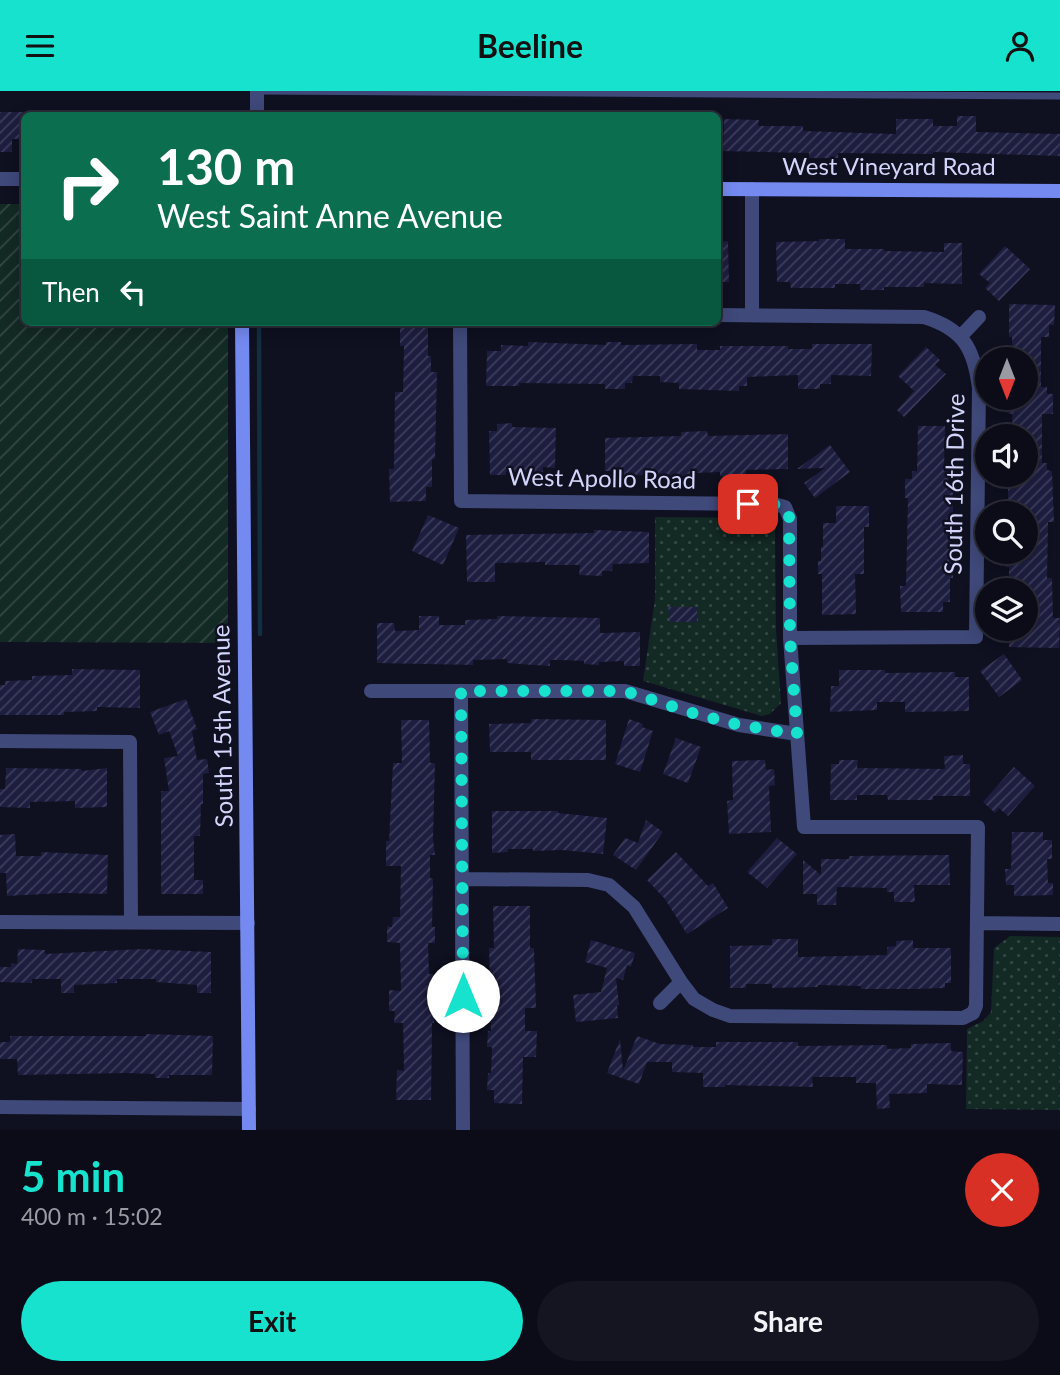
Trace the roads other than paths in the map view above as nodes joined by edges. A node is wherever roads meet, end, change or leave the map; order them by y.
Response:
1 (257, 91) edge
2 (1060, 96) edge
3 (257, 112) edge
4 (0, 179) edge
5 (21, 179) edge
6 (721, 189) edge
7 (752, 189) junction
8 (1060, 191) edge
9 (721, 315) edge
10 (752, 315) junction
11 (979, 317) dead end
12 (242, 326) edge
13 (460, 326) edge
14 (961, 336) junction
15 (790, 638) junction
16 (371, 691) dead end
17 (461, 691) junction
18 (797, 734) junction
19 (0, 741) edge
20 (462, 879) junction
21 (0, 922) edge
22 (131, 922) junction
23 (248, 923) junction
24 (977, 923) junction
25 (1060, 924) edge
26 (681, 982) junction
27 (660, 1003) dead end
28 (0, 1107) edge
29 (249, 1109) junction
30 (250, 1130) edge
31 (463, 1130) edge

1 - 2 lane
1 - 3 street
4 - 5 street
6 - 7 street, West Vineyard Road
7 - 8 street, West Vineyard Road
7 - 10 street
9 - 10 street
10 - 14 street
11 - 14 street
12 - 23 street, South 15th Avenue
13 - 15 street, West Apollo Road
14 - 15 street, South 16th Drive
15 - 18 street
16 - 17 street
17 - 18 street
17 - 20 street
18 - 24 street
19 - 22 street
20 - 26 street
20 - 31 street
21 - 22 street
22 - 23 street
23 - 29 street, South 15th Avenue
24 - 25 street
24 - 26 street
26 - 27 street
28 - 29 street
29 - 30 street, South 15th Avenue

